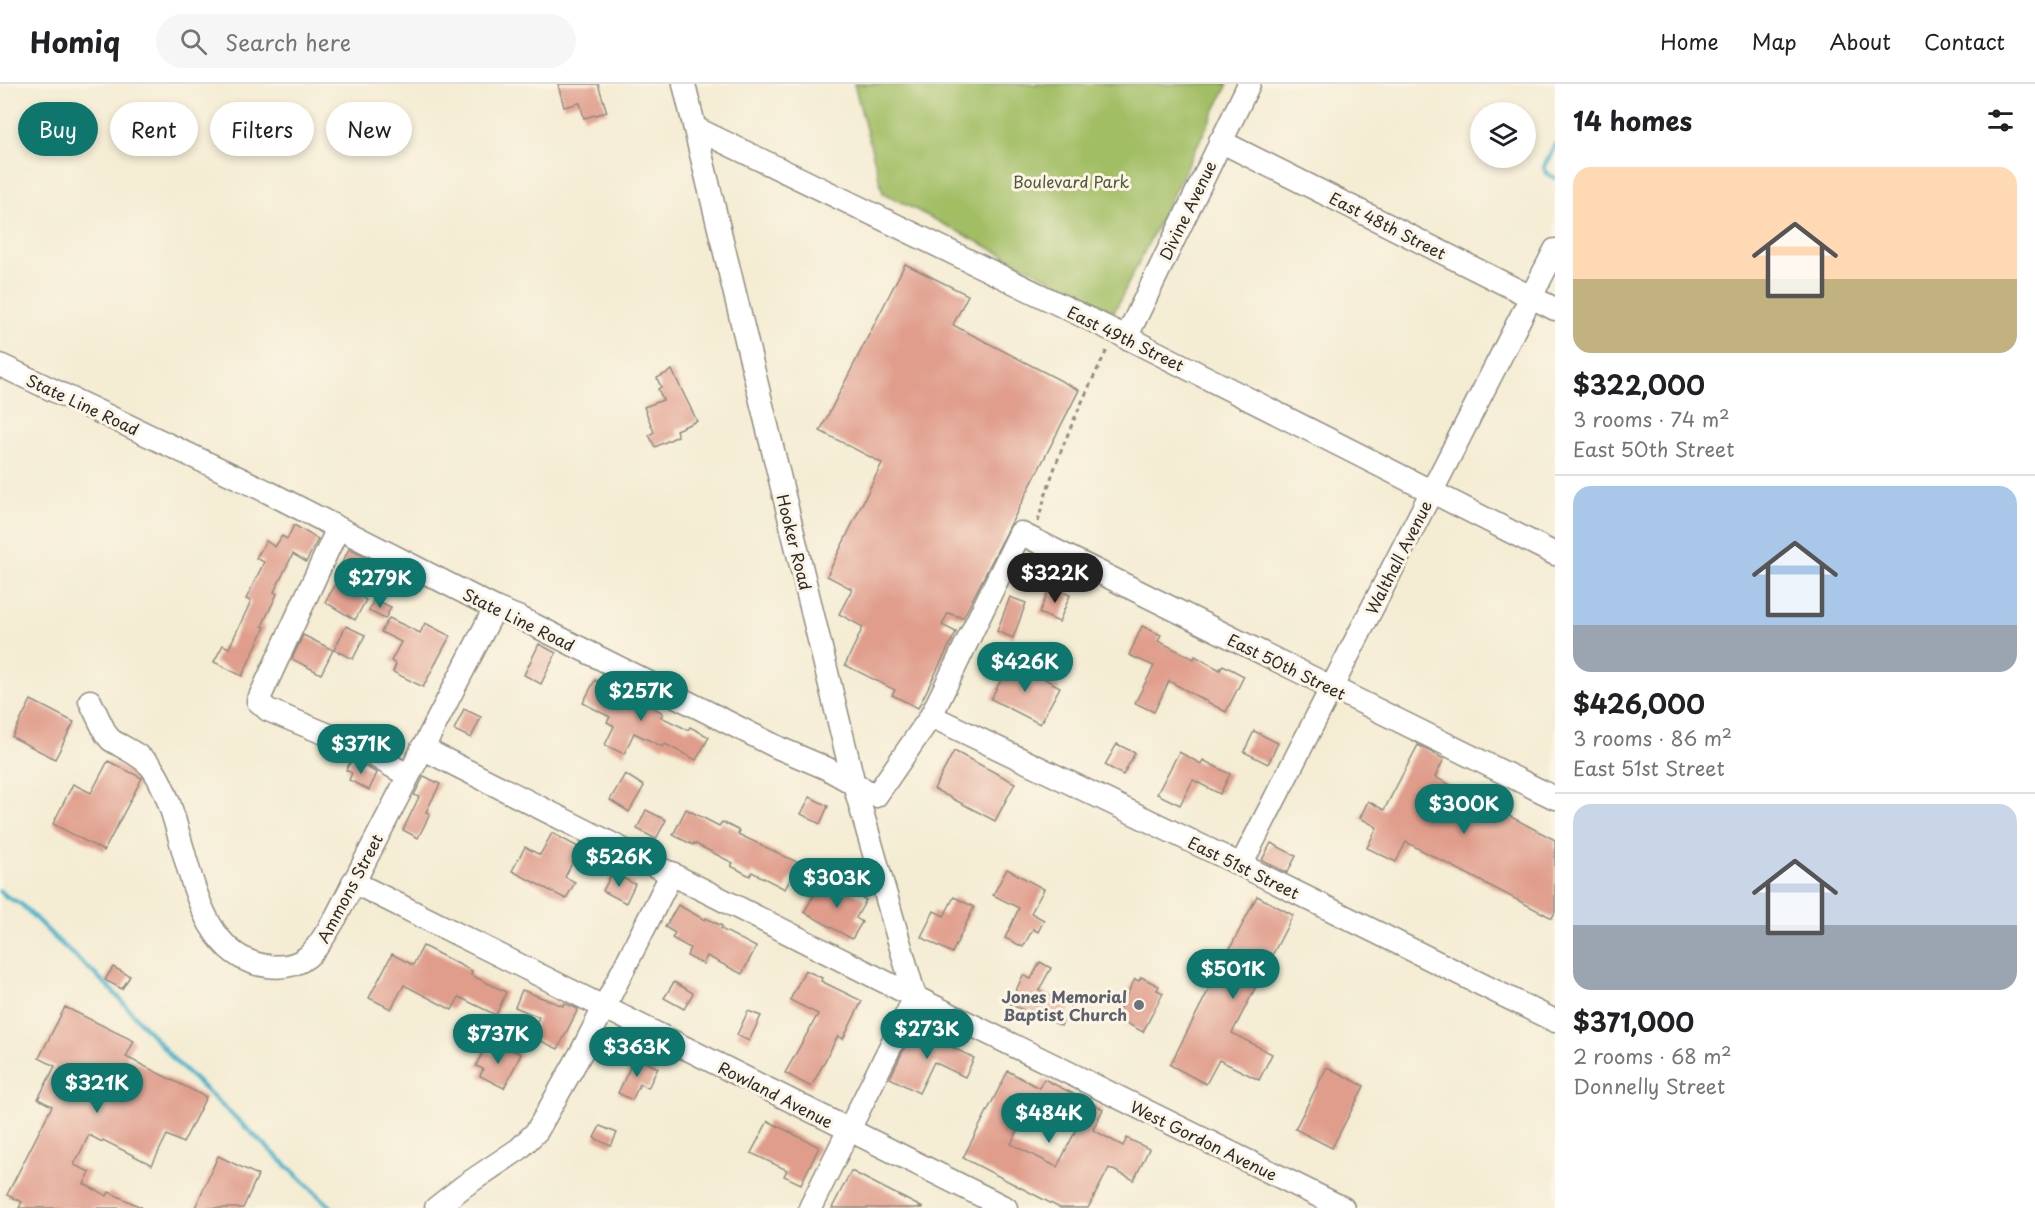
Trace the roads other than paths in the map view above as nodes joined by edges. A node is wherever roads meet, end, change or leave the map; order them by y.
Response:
1 (684, 84) edge
2 (1249, 84) edge
3 (695, 128) junction
4 (1220, 141) junction
5 (1555, 250) edge
6 (1531, 297) junction
7 (1555, 309) edge
8 (1121, 335) junction
9 (0, 364) edge
10 (1432, 491) junction
11 (338, 528) junction
12 (1555, 554) edge
13 (495, 608) junction
14 (1330, 688) junction
15 (90, 702) dead end
16 (931, 716) junction
17 (422, 748) junction
18 (407, 775) junction
19 (854, 784) junction
20 (1555, 798) edge
21 (1241, 865) junction
22 (672, 873) junction
23 (353, 882) junction
24 (915, 997) junction
25 (604, 1008) junction
26 (1554, 1019) edge
27 (849, 1131) junction
28 (436, 1208) edge
29 (810, 1208) edge
30 (1006, 1208) edge
31 (1343, 1208) edge

1 - 3 street, Hooker Road
2 - 4 street, Divine Avenue
3 - 8 street, East 49th Street
3 - 19 street, Hooker Road
4 - 6 street, East 48th Street
4 - 8 street, Divine Avenue
5 - 6 street, Walthall Avenue
6 - 7 street, East 48th Street
6 - 10 street, Walthall Avenue
8 - 10 street, East 49th Street
9 - 11 street, State Line Road
10 - 12 street, East 49th Street
10 - 14 street, Walthall Avenue
11 - 13 street, State Line Road
11 - 18 street
13 - 17 street, Ammons Street
13 - 19 street, State Line Road
14 - 16 street, East 50th Street
14 - 20 street, East 50th Street
14 - 21 street, Walthall Avenue
15 - 23 street, Ammons Street
16 - 19 street, State Line Road
16 - 21 street, East 51st Street
17 - 18 street, Ammons Street
17 - 22 street, West Gordon Avenue
18 - 23 street, Ammons Street
19 - 24 street, Hooker Road
21 - 26 street, East 51st Street
22 - 24 street, West Gordon Avenue
22 - 25 street
23 - 25 street, Rowland Avenue
24 - 27 street
24 - 31 street, West Gordon Avenue
25 - 27 street, Rowland Avenue
25 - 28 street
27 - 29 street
27 - 30 street, Rowland Avenue

